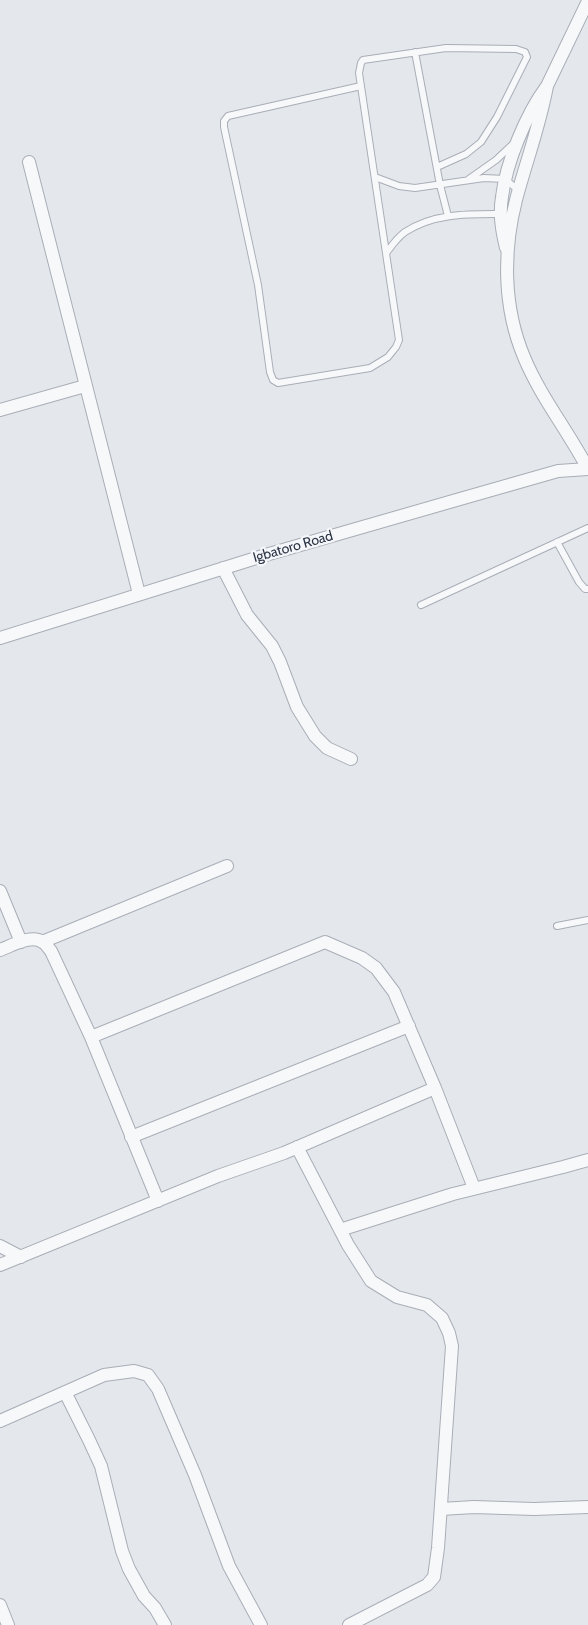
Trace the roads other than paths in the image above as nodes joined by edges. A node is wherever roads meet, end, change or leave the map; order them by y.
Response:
1 (588, 1) edge
2 (416, 52) junction
3 (361, 86) junction
4 (547, 86) junction
5 (519, 139) junction
6 (29, 162) dead end
7 (437, 167) junction
8 (375, 177) junction
9 (505, 179) junction
10 (467, 180) junction
11 (440, 185) junction
12 (519, 191) junction
13 (501, 214) junction
14 (448, 216) junction
15 (386, 252) junction
16 (508, 252) junction
17 (85, 386) junction
18 (0, 410) edge
19 (583, 446) edge
20 (588, 469) edge
21 (588, 528) edge
22 (557, 542) junction
23 (223, 568) junction
24 (588, 589) edge
25 (139, 594) junction
26 (421, 605) dead end
27 (0, 638) edge
28 (351, 759) dead end
29 (227, 866) dead end
30 (0, 891) edge
31 (588, 920) edge
32 (557, 926) dead end
33 (21, 942) junction
34 (42, 942) junction
35 (0, 950) edge
36 (408, 1026) junction
37 (91, 1037) junction
38 (435, 1088) junction
39 (131, 1137) junction
40 (297, 1147) junction
41 (588, 1160) edge
42 (474, 1188) junction
43 (158, 1201) junction
44 (340, 1230) junction
45 (0, 1246) edge
46 (21, 1257) junction
47 (0, 1265) edge
48 (65, 1392) junction
49 (0, 1422) edge
50 (588, 1507) edge
51 (441, 1509) junction
52 (0, 1605) edge
53 (356, 1624) edge
54 (8, 1625) edge
55 (165, 1625) edge
56 (261, 1625) edge

1 - 4 street
2 - 3 lane
2 - 7 lane
2 - 7 lane
3 - 8 lane
3 - 15 lane
4 - 5 street
4 - 12 street
5 - 9 street
5 - 10 lane
6 - 17 street
7 - 11 lane
8 - 11 lane
8 - 15 lane
9 - 10 lane
9 - 12 lane
9 - 13 street
10 - 11 lane
11 - 14 lane
12 - 16 street
13 - 14 lane
13 - 16 street
14 - 15 lane
16 - 19 street
17 - 18 street
17 - 25 street
19 - 20 street
20 - 23 street, Igbatoro Road
21 - 22 lane
22 - 24 lane
22 - 26 lane
23 - 25 street, Igbatoro Road
23 - 28 street
25 - 27 street, Igbatoro Road
29 - 34 street
30 - 33 street
31 - 32 lane
33 - 34 street
33 - 35 street
34 - 37 street
36 - 37 street
36 - 38 street
36 - 39 street
37 - 39 street
38 - 40 street
38 - 42 street
39 - 43 street
40 - 43 street
40 - 44 street
41 - 42 street
42 - 44 street
43 - 46 street
44 - 51 street
45 - 46 street
46 - 47 street
48 - 49 street
48 - 55 street
48 - 56 street
50 - 51 street
51 - 53 street
52 - 54 street

